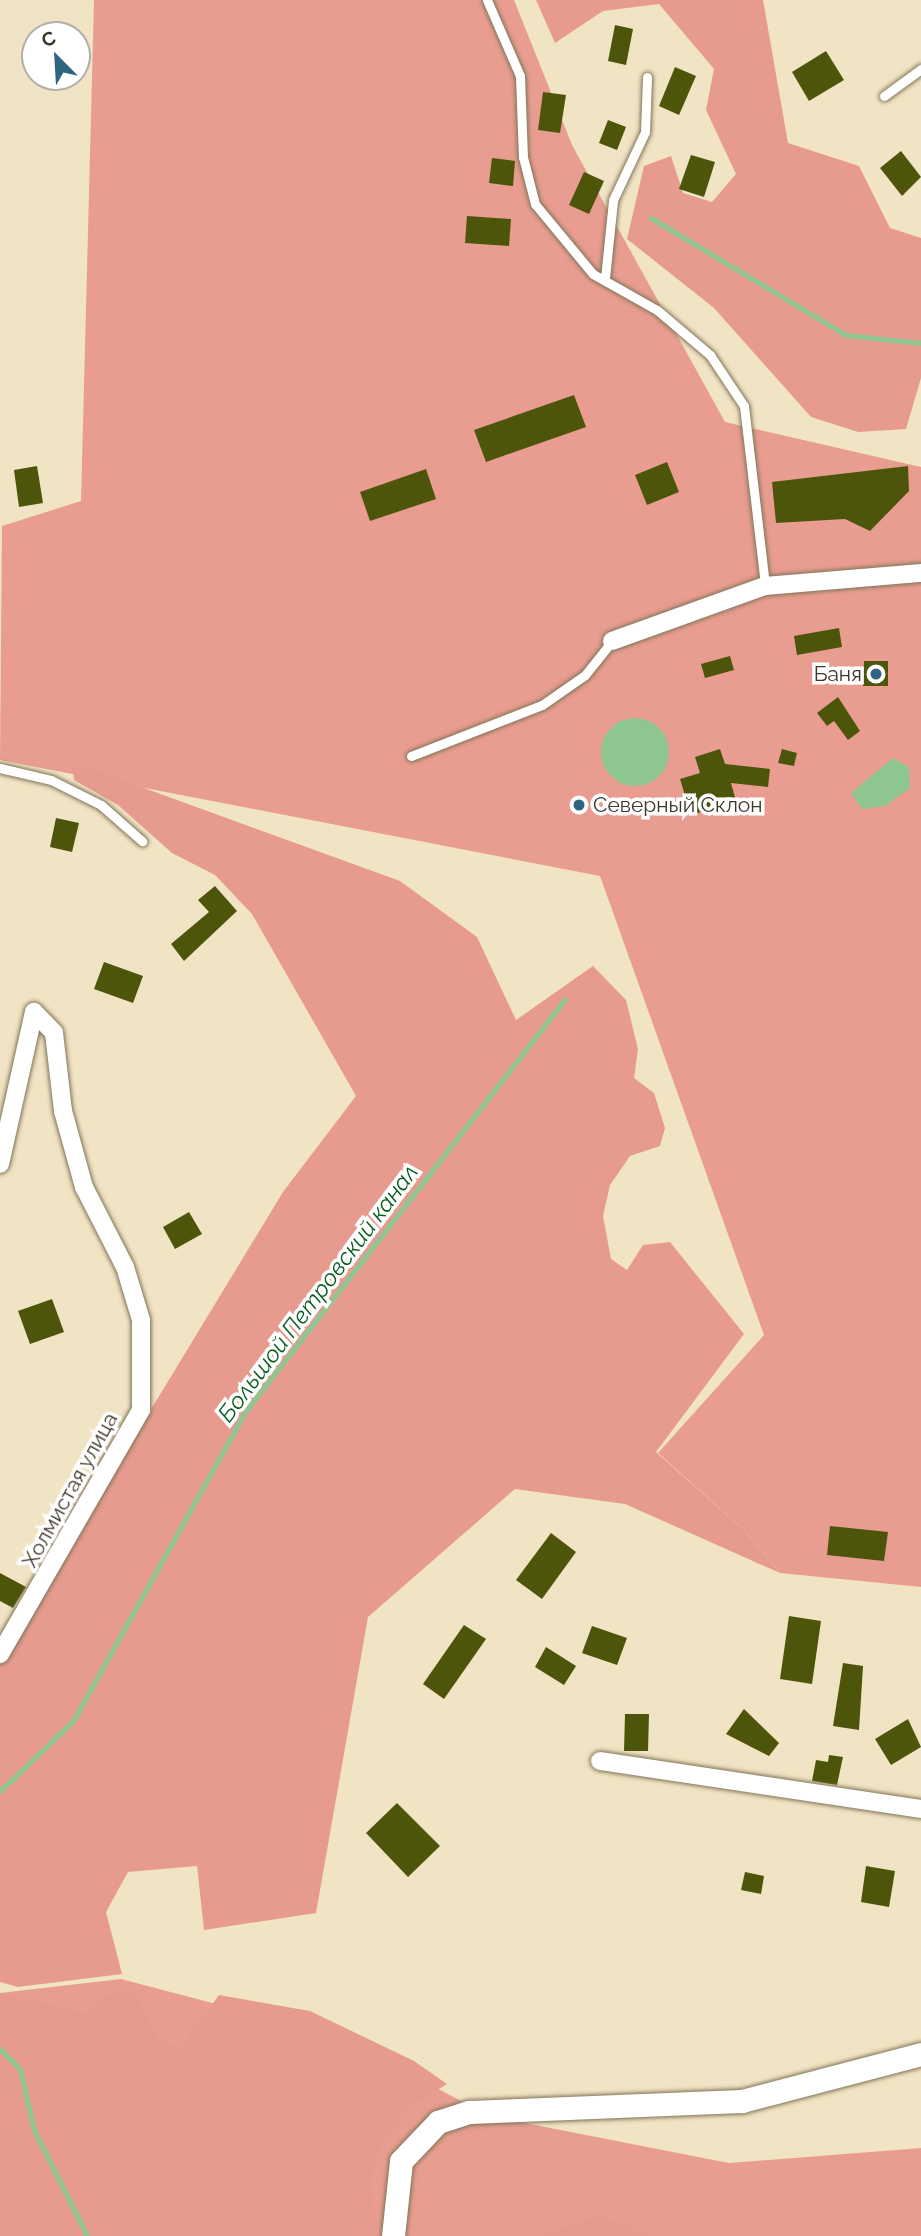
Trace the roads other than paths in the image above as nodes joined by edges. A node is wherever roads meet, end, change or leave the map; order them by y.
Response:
1 (487, 0) edge
2 (921, 69) edge
3 (647, 77) dead end
4 (884, 96) dead end
5 (605, 278) junction
6 (921, 573) edge
7 (765, 586) junction
8 (612, 641) joint
9 (411, 756) dead end
10 (0, 768) edge
11 (142, 841) dead end
12 (0, 1164) edge
13 (0, 1654) edge
14 (600, 1761) dead end
15 (921, 1809) edge
16 (921, 2054) edge
17 (393, 2236) edge

1 - 5 lane
2 - 4 lane
3 - 5 lane
5 - 7 lane
6 - 7 street
7 - 8 street
8 - 9 lane
10 - 11 lane
12 - 13 street, Холмистая улица
14 - 15 street
16 - 17 street

